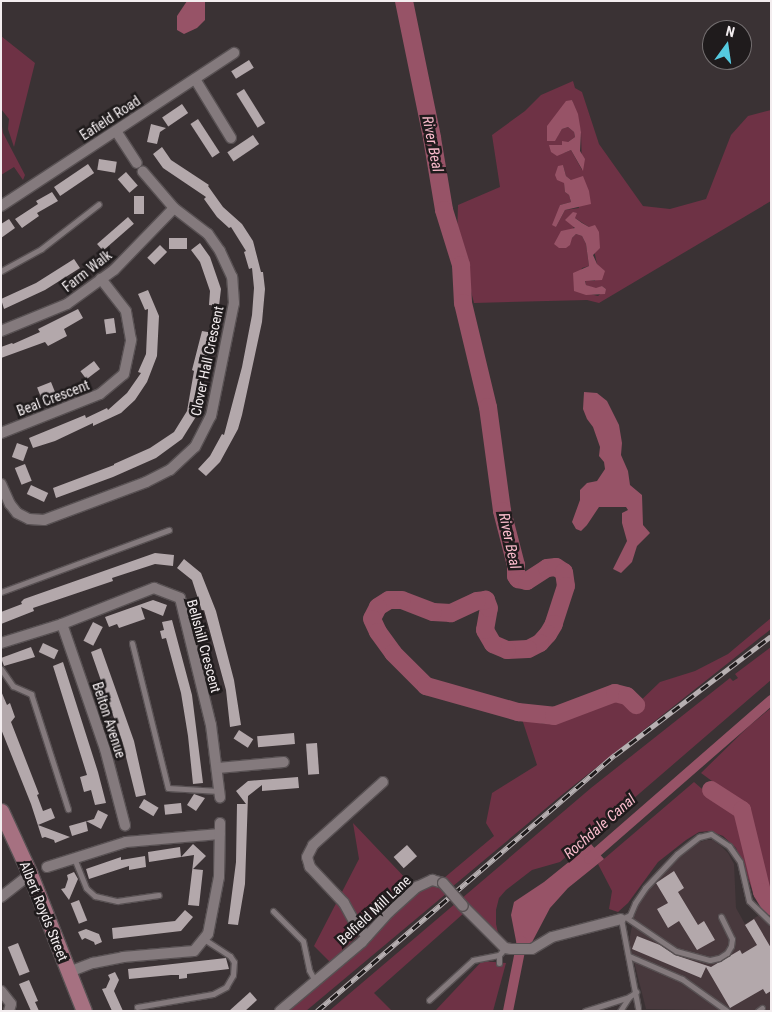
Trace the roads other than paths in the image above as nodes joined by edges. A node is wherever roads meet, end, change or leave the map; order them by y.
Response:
1 (234, 53) dead end
2 (195, 79) junction
3 (116, 131) junction
4 (231, 138) dead end
5 (137, 163) dead end
6 (143, 172) dead end
7 (99, 204) dead end
8 (1, 206) edge
9 (174, 208) junction
10 (1, 270) edge
11 (102, 279) junction
12 (1, 330) edge
13 (1, 432) edge
14 (1, 484) edge
15 (169, 530) dead end
16 (1, 592) edge
17 (62, 624) junction
18 (1, 643) edge
19 (132, 644) dead end
20 (1, 669) edge
21 (284, 762) dead end
22 (218, 768) junction
23 (383, 782) dead end
24 (220, 794) joint
25 (68, 809) dead end
26 (1, 811) edge
27 (125, 825) dead end
28 (74, 858) junction
29 (47, 867) dead end
30 (30, 874) junction
31 (159, 895) dead end
32 (1, 897) edge
33 (273, 911) dead end
34 (721, 916) dead end
35 (624, 918) junction
36 (771, 922) edge
37 (367, 936) junction
38 (204, 939) junction
39 (505, 951) junction
40 (628, 956) junction
41 (499, 962) dead end
42 (69, 972) junction
43 (315, 981) junction
44 (1, 991) edge
45 (636, 992) junction
46 (629, 997) junction
47 (429, 1000) dead end
48 (137, 1007) dead end
49 (638, 1008) dead end
50 (9, 1011) edge
51 (84, 1011) edge
52 (280, 1011) edge
53 (585, 1011) edge
54 (620, 1011) edge
55 (726, 1011) edge

1 - 2 street, Eafield Road
2 - 3 street, Eafield Road
2 - 4 street
3 - 5 street
3 - 8 street, Eafield Road
6 - 9 street, Clover Hall Crescent
7 - 10 lane
9 - 11 street, Farm Walk
9 - 14 street, Clover Hall Crescent
11 - 12 street, Farm Walk
11 - 13 street, Beal Crescent
15 - 16 lane
17 - 18 street, Bellshill Crescent
17 - 22 street, Bellshill Crescent
17 - 27 street, Belton Avenue
19 - 24 lane
20 - 25 lane
21 - 22 street
22 - 24 street, Bellshill Crescent
23 - 37 street
26 - 30 main road, Albert Royds Street
28 - 29 street
28 - 31 lane
28 - 38 street
30 - 32 street
30 - 42 main road, Albert Royds Street
33 - 43 lane
34 - 35 lane
35 - 36 lane
35 - 39 street
35 - 40 lane
37 - 39 street, Belfield Mill Lane, bridge
37 - 43 street, Belfield Mill Lane
38 - 42 street
38 - 48 lane
39 - 41 lane
39 - 47 lane
40 - 45 lane
40 - 55 lane
42 - 51 main road, Albert Royds Street
43 - 52 street, Belfield Mill Lane
44 - 50 street
45 - 46 lane
45 - 49 lane
46 - 53 lane
46 - 54 lane

